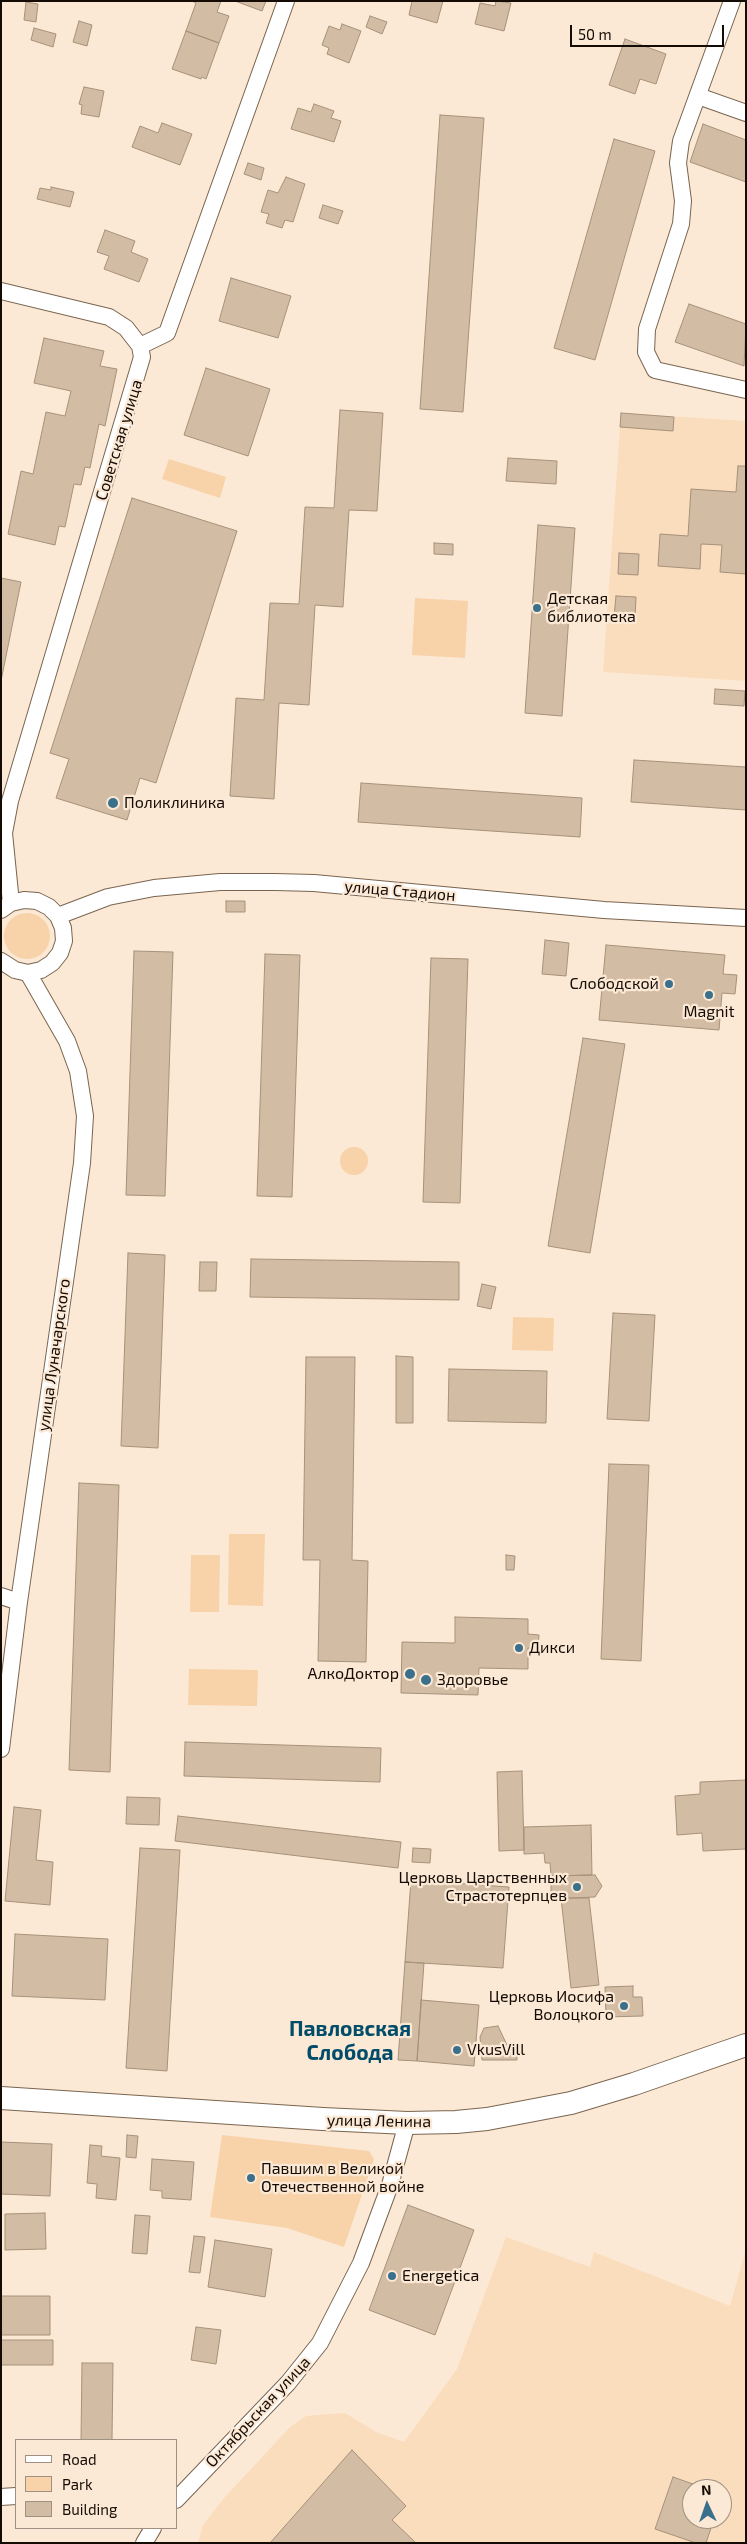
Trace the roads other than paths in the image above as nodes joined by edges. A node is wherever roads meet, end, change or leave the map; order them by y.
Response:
1 (286, 1) edge
2 (732, 1) edge
3 (698, 96) junction
4 (746, 113) edge
5 (1, 291) edge
6 (140, 346) junction
7 (746, 390) edge
8 (6, 907) edge
9 (58, 916) junction
10 (746, 918) edge
11 (1, 961) edge
12 (28, 973) junction
13 (1, 1596) edge
14 (19, 1602) junction
15 (1, 1749) edge
16 (746, 2045) edge
17 (1, 2098) edge
18 (407, 2123) junction
19 (182, 2488) edge
20 (15, 2496) edge
21 (1, 2497) edge
22 (152, 2529) edge
23 (144, 2543) edge

1 - 6 street
2 - 3 street
3 - 4 street
3 - 7 street
5 - 6 street
6 - 8 street, Советская улица
8 - 9 street
9 - 10 street, улица Стадион
9 - 12 street
11 - 12 street
12 - 14 street, улица Луначарского
13 - 14 street
14 - 15 street, улица Луначарского
16 - 18 main road, улица Ленина
17 - 18 main road, улица Ленина
18 - 19 street, Октябрьская улица
20 - 21 street
22 - 23 street

